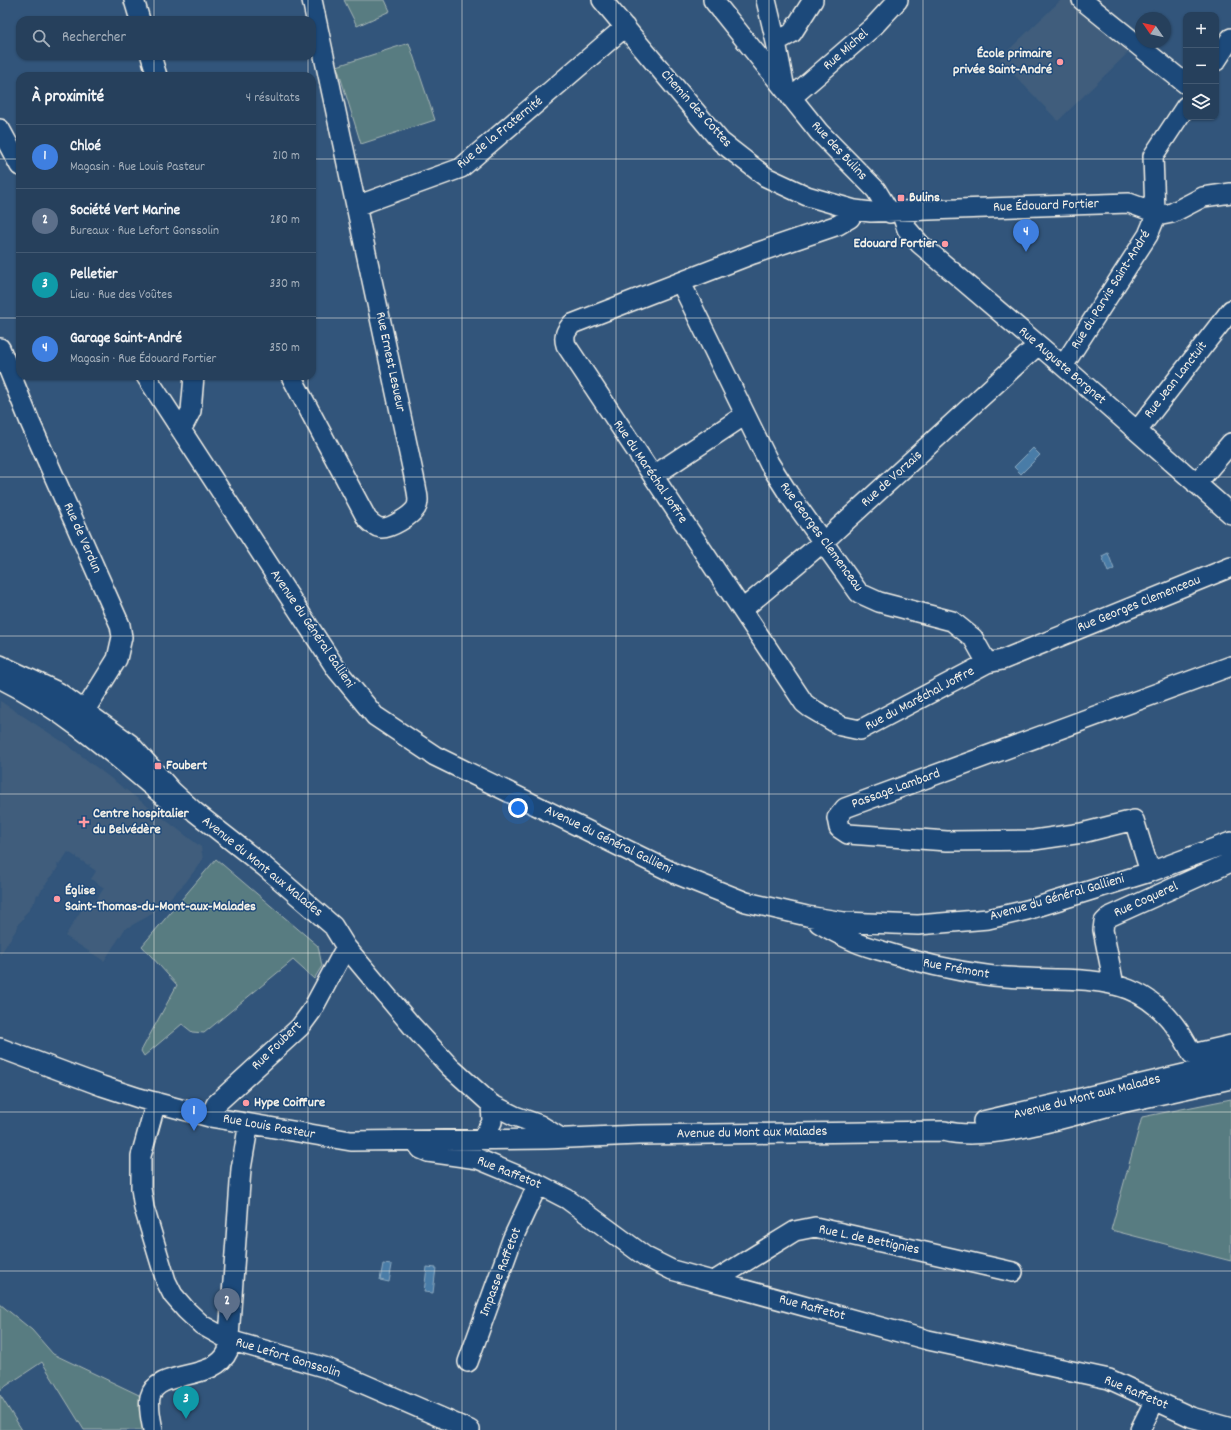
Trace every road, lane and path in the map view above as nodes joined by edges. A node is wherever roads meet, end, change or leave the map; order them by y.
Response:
1 (134, 0) edge
2 (312, 0) edge
3 (602, 0) edge
4 (713, 0) edge
5 (766, 0) edge
6 (813, 0) edge
7 (898, 0) edge
8 (1082, 0) edge
9 (139, 16) edge
10 (315, 16) edge
11 (316, 19) edge
12 (625, 27) junction
13 (1231, 38) edge
14 (776, 42) junction
15 (1219, 56) edge
16 (152, 60) edge
17 (764, 65) junction
18 (156, 72) edge
19 (1183, 82) edge
20 (788, 94) junction
21 (1183, 111) edge
22 (0, 129) edge
23 (16, 159) edge
24 (1231, 193) edge
25 (356, 206) junction
26 (855, 210) junction
27 (895, 212) junction
28 (1155, 212) junction
29 (681, 283) junction
30 (1231, 310) edge
31 (1038, 345) junction
32 (0, 348) edge
33 (1063, 366) junction
34 (149, 380) edge
35 (194, 380) edge
36 (293, 380) edge
37 (745, 415) junction
38 (181, 430) junction
39 (1137, 431) junction
40 (1231, 443) edge
41 (653, 476) junction
42 (1196, 484) junction
43 (1231, 514) edge
44 (823, 542) junction
45 (1231, 567) edge
46 (742, 609) junction
47 (987, 664) junction
48 (0, 665) edge
49 (1231, 666) edge
50 (0, 678) edge
51 (80, 717) junction
52 (1231, 842) edge
53 (1231, 862) edge
54 (1150, 872) junction
55 (807, 916) junction
56 (346, 947) junction
57 (1114, 985) junction
58 (1231, 1045) edge
59 (0, 1048) edge
60 (1231, 1063) edge
61 (1231, 1079) edge
62 (156, 1102) junction
63 (492, 1109) junction
64 (210, 1117) junction
65 (944, 1131) junction
66 (247, 1134) dead end
67 (561, 1138) junction
68 (482, 1139) junction
69 (526, 1139) junction
70 (415, 1141) junction
71 (538, 1184) junction
72 (1013, 1272) dead end
73 (714, 1281) junction
74 (229, 1340) junction
75 (468, 1362) dead end
76 (1155, 1400) junction
77 (1231, 1428) edge
78 (153, 1430) edge
79 (470, 1430) edge
80 (1140, 1430) edge

1 - 9 street
2 - 10 street, Rue Ernest Lesueur
3 - 12 street, Chemin des Cottes
4 - 17 street, Rue des Bulins
5 - 14 street, Rue des Bulins
6 - 14 street
7 - 20 street, Rue Michel
8 - 19 street
11 - 25 street, Rue Ernest Lesueur
12 - 25 street, Rue de la Fraternité
12 - 26 street, Chemin des Cottes
13 - 15 street
14 - 17 street
14 - 20 street, Rue des Bulins
16 - 18 street
17 - 20 street, Rue des Bulins
20 - 27 street, Rue des Bulins
21 - 28 street, Rue du Parvis Saint-André
22 - 23 street
24 - 28 street, Rue Édouard Fortier
25 - 36 street, Rue Ernest Lesueur
26 - 27 street, Rue Édouard Fortier
26 - 29 street, Rue du Maréchal Joffre
27 - 28 street, Rue Édouard Fortier
27 - 31 street, Rue Auguste Borgnet
28 - 33 street, Rue du Parvis Saint-André
29 - 37 street, Rue Georges Clemenceau
29 - 41 street, Rue du Maréchal Joffre
30 - 39 street, Rue Jean Lanctuit
31 - 33 street, Rue Auguste Borgnet
31 - 44 street, Rue de Vorzais
32 - 51 street, Rue de Verdun
33 - 39 street, Rue Auguste Borgnet
34 - 38 street, Avenue du Général Gallieni
35 - 38 street
37 - 41 street
37 - 44 street, Rue Georges Clemenceau
38 - 55 street, Avenue du Général Gallieni
39 - 42 street, Rue Auguste Borgnet
40 - 42 street
41 - 46 street, Rue du Maréchal Joffre
42 - 43 street, Rue Auguste Borgnet
44 - 46 street, Rue de Vorzais
44 - 47 street, Rue Georges Clemenceau
45 - 47 street, Rue Georges Clemenceau
46 - 47 street, Rue du Maréchal Joffre
48 - 51 street, Avenue du Mont aux Malades
49 - 54 street, Passage Lambard
50 - 51 street, Avenue du Mont aux Malades
51 - 56 street, Avenue du Mont aux Malades
51 - 56 street, Avenue du Mont aux Malades
52 - 54 street, Avenue du Général Gallieni
53 - 57 street, Rue Coquerel
54 - 55 street, Avenue du Général Gallieni
55 - 57 street, Rue Frémont
56 - 63 street, Avenue du Mont aux Malades
56 - 64 street, Rue Foubert
57 - 58 street
59 - 62 street, Rue Louis Pasteur
60 - 65 street, Avenue du Mont aux Malades
61 - 65 street, Avenue du Mont aux Malades
62 - 64 street, Rue Louis Pasteur
62 - 74 street
63 - 67 street, Avenue du Mont aux Malades
63 - 68 street
63 - 69 street, Avenue du Mont aux Malades
64 - 70 street, Rue Louis Pasteur
65 - 67 street, Avenue du Mont aux Malades
66 - 74 street, Rue Lefort Gonssolin
67 - 69 street, Avenue du Mont aux Malades
68 - 69 street, Rue Louis Pasteur
68 - 70 street, Rue Louis Pasteur
70 - 71 street, Rue Raffetot
71 - 73 street, Rue Raffetot
71 - 75 street, Impasse Raffetot
72 - 73 street, Rue L. de Bettignies
73 - 76 street, Rue Raffetot
74 - 78 street
74 - 79 street, Rue Lefort Gonssolin
76 - 77 street, Rue Raffetot
76 - 80 street

